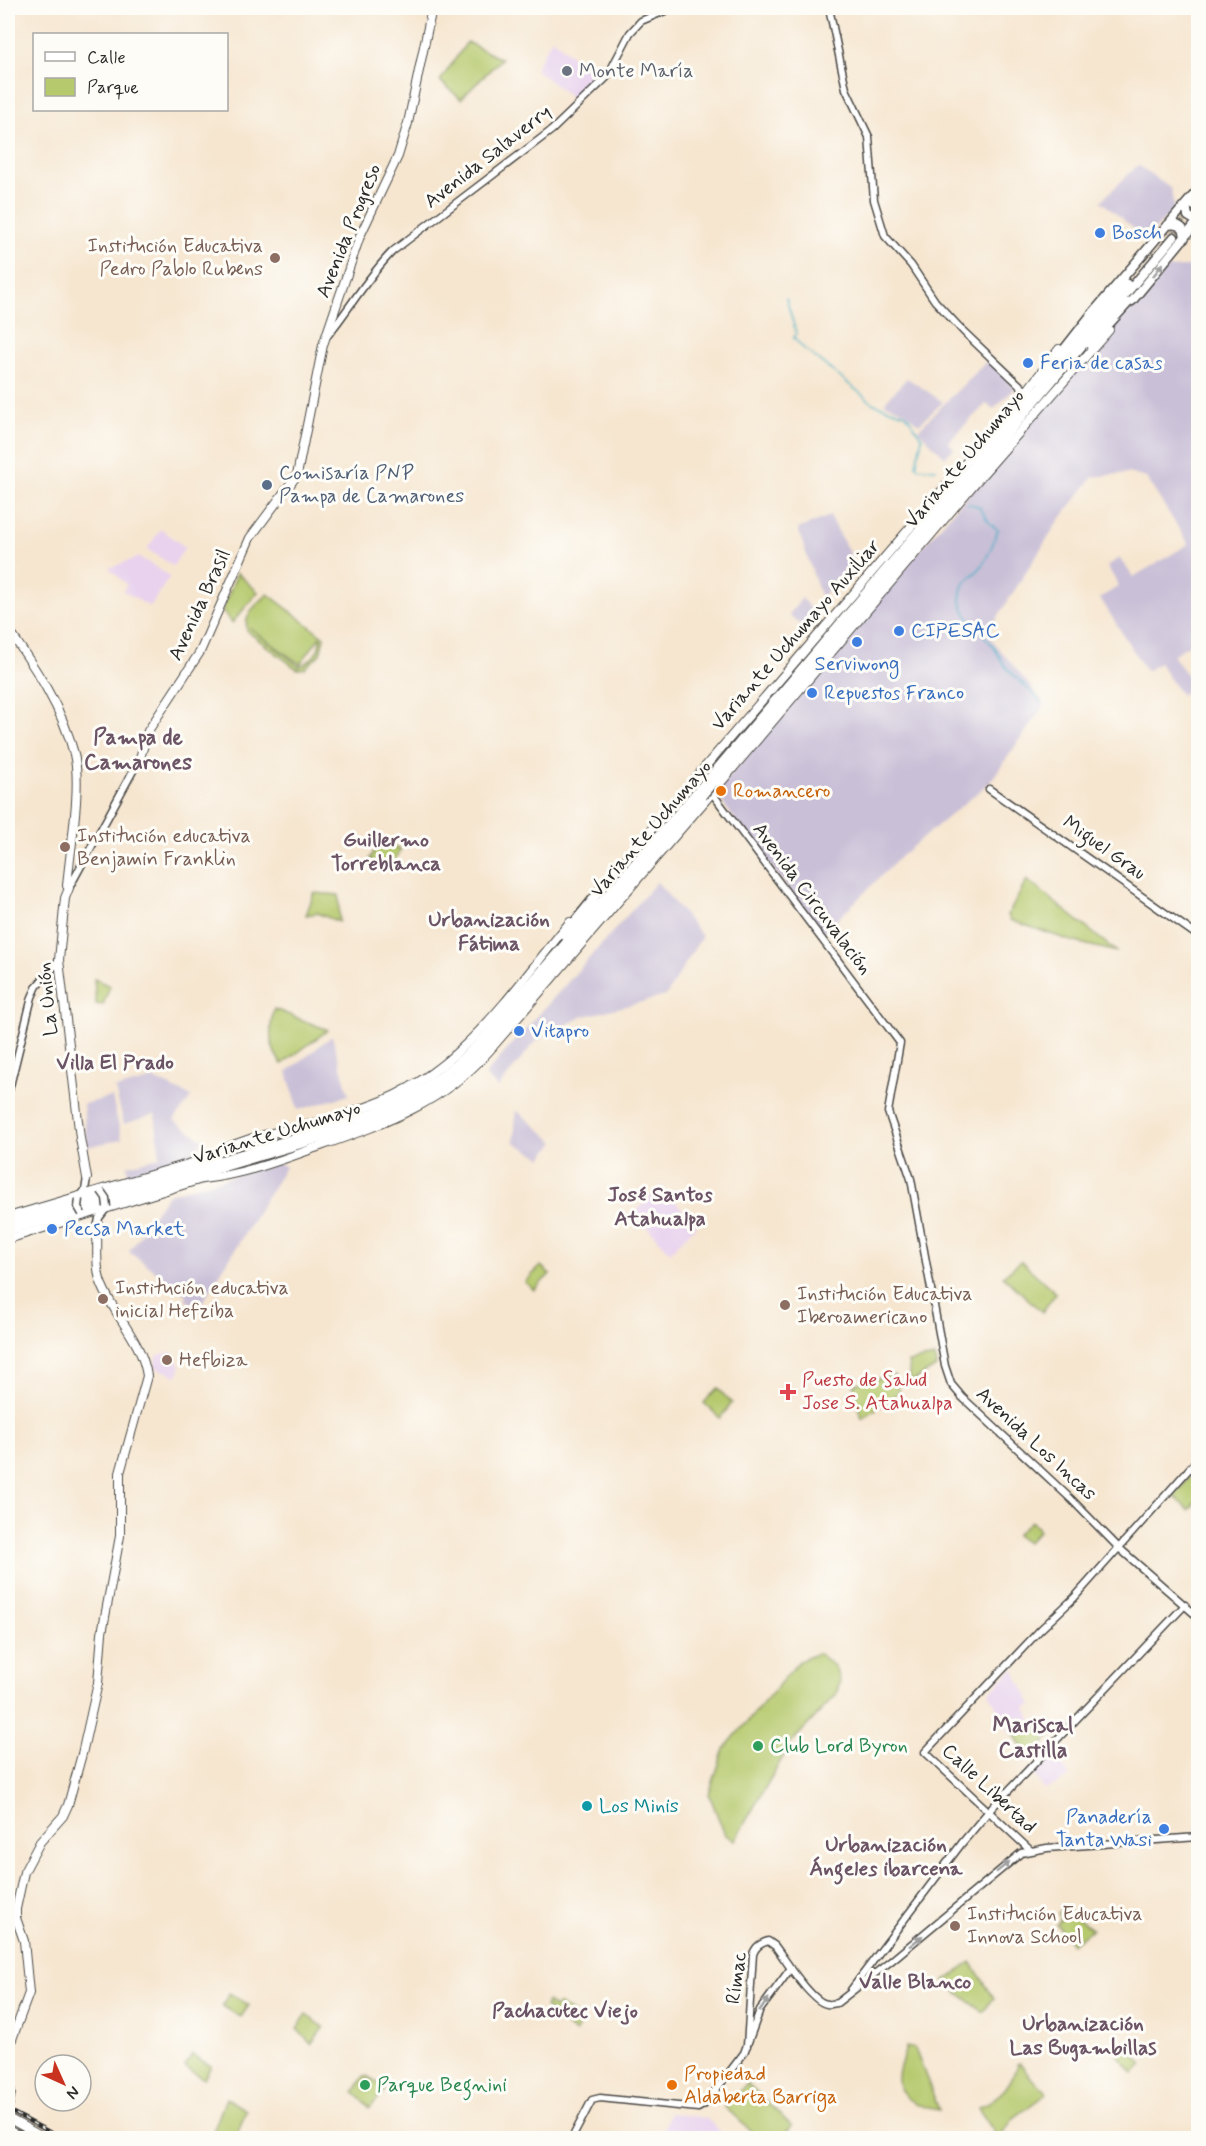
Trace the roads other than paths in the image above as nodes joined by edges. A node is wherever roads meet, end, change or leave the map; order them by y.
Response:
1 (432, 8) edge
2 (672, 8) edge
3 (830, 8) edge
4 (1198, 190) edge
5 (1195, 206) edge
6 (1198, 222) edge
7 (1171, 232) junction
8 (1184, 239) junction
9 (1132, 301) junction
10 (1091, 315) junction
11 (326, 337) junction
12 (1071, 360) junction
13 (1026, 391) junction
14 (1028, 401) junction
15 (299, 467) joint
16 (957, 472) joint
17 (8, 629) edge
18 (140, 758) joint
19 (695, 778) junction
20 (711, 785) junction
21 (989, 789) dead end
22 (699, 794) junction
23 (624, 861) junction
24 (69, 888) junction
25 (1198, 936) edge
26 (555, 954) junction
27 (59, 960) junction
28 (900, 1043) joint
29 (8, 1094) edge
30 (331, 1127) junction
31 (314, 1139) junction
32 (208, 1158) junction
33 (87, 1179) junction
34 (202, 1179) junction
35 (101, 1191) junction
36 (80, 1197) junction
37 (107, 1207) junction
38 (83, 1215) junction
39 (8, 1217) edge
40 (8, 1224) edge
41 (97, 1229) junction
42 (8, 1231) edge
43 (8, 1239) edge
44 (1198, 1459) edge
45 (1119, 1548) junction
46 (1185, 1605) junction
47 (1198, 1617) edge
48 (989, 1811) junction
49 (1198, 1837) edge
50 (1029, 1850) junction
51 (791, 1968) junction
52 (845, 1998) junction
53 (747, 2046) junction
54 (8, 2050) edge
55 (8, 2079) edge
56 (8, 2107) edge
57 (8, 2118) edge
58 (8, 2130) edge
59 (24, 2139) edge
60 (44, 2139) edge
61 (572, 2139) edge

1 - 11 main road, Avenida Progreso
2 - 11 street, Avenida Salaverry
3 - 13 street
4 - 5 highway, Variante Uchumayo
5 - 6 highway
5 - 7 highway, Variante Uchumayo
6 - 8 highway, Variante Uchumayo
7 - 8 highway
7 - 10 highway, Variante Uchumayo
7 - 12 highway, Variante Uchumayo
7 - 14 highway, Variante Uchumayo
9 -> 8 highway, Variante Uchumayo
9 - 12 highway
9 - 20 main road, Variante Uchumayo
10 - 13 main road, Variante Uchumayo
10 - 14 highway
11 - 15 main road, Avenida Progreso
12 - 20 highway, Variante Uchumayo
13 - 16 main road, Variante Uchumayo
14 - 20 highway, Variante Uchumayo
15 - 18 main road, Avenida Brasil
16 - 19 main road, Variante Uchumayo Auxiliar
17 - 24 main road, La Unión
18 - 24 street, Avenida Brasil
19 - 20 street, Avenida Circuvalación
19 - 23 main road, Variante Uchumayo Auxiliar
20 - 22 highway, Variante Uchumayo, bridge
20 - 28 street, Avenida Circuvalación
20 - 34 main road, Variante Uchumayo
21 - 25 street, Miguel Grau
22 - 26 highway, Variante Uchumayo
22 - 31 highway, Variante Uchumayo
23 - 26 highway
23 - 32 main road, Variante Uchumayo Auxiliar
24 - 27 main road, La Unión
26 - 30 highway, Variante Uchumayo
27 - 29 street
27 - 33 main road, La Unión
28 - 45 street, Avenida Los Incas
30 - 32 highway
30 - 40 highway, Variante Uchumayo
31 - 34 highway
31 - 42 highway, Variante Uchumayo
32 - 35 main road, Variante Uchumayo Auxiliar
33 - 35 street
33 - 36 street
34 - 37 main road
35 - 36 main road, Variante Uchumayo Auxiliar
35 - 37 street, bridge
36 - 38 street, bridge
36 - 39 main road, Variante Uchumayo Auxiliar
37 - 38 main road
37 - 41 street
38 - 41 street
38 - 43 main road
41 - 54 main road
44 - 45 street
45 - 46 street, Avenida Los Incas
45 - 48 street, Calle Libertad
46 - 47 street, Avenida Los Incas
46 - 48 street
48 - 50 street, Calle Libertad
48 - 52 street
49 - 50 street
52 -> 50 street
51 - 52 street
53 -> 51 street, Rímac
51 - 53 street, Rímac
53 - 61 street, Rímac
55 - 56 main road
57 - 60 main road
58 - 59 main road

